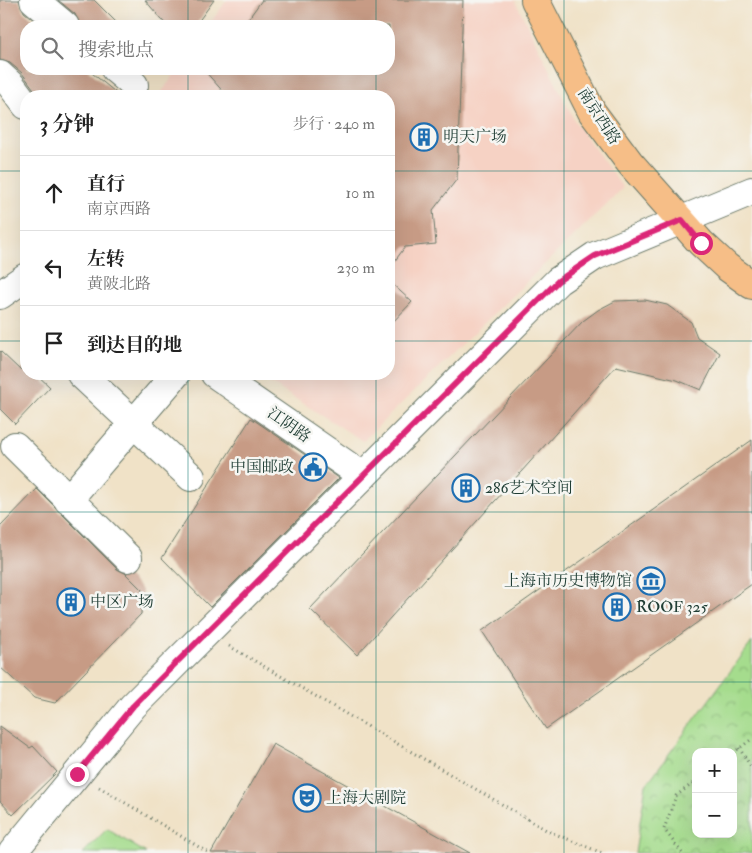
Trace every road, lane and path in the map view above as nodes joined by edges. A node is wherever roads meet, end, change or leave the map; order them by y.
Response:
1 (34, 0) edge
2 (535, 0) edge
3 (58, 20) edge
4 (0, 75) edge
5 (20, 96) edge
6 (752, 191) edge
7 (682, 220) junction
8 (752, 260) edge
9 (20, 281) edge
10 (752, 285) edge
11 (0, 295) edge
12 (87, 380) edge
13 (171, 380) edge
14 (224, 380) edge
15 (133, 424) junction
16 (15, 446) dead end
17 (363, 476) junction
18 (191, 477) dead end
19 (68, 500) junction
20 (128, 558) dead end
21 (206, 633) junction
22 (752, 739) edge
23 (739, 748) joint
24 (752, 768) edge
25 (77, 774) junction
26 (692, 784) edge
27 (12, 853) edge
28 (209, 853) edge
29 (602, 853) edge
30 (682, 853) edge

1 - 3 street
2 - 7 main road, 南京西路
4 - 5 street
6 - 7 street
7 - 8 main road, 南京西路
7 - 10 main road, 南京西路
7 - 17 street
9 - 11 street
12 - 15 street
13 - 15 street
14 - 17 street, 江阴路
15 - 18 street
15 - 19 street
16 - 19 street
17 - 21 street
19 - 20 street
21 - 25 street
21 - 29 path
22 - 23 path
23 - 24 path
25 - 27 street
25 - 28 path
26 - 30 path

